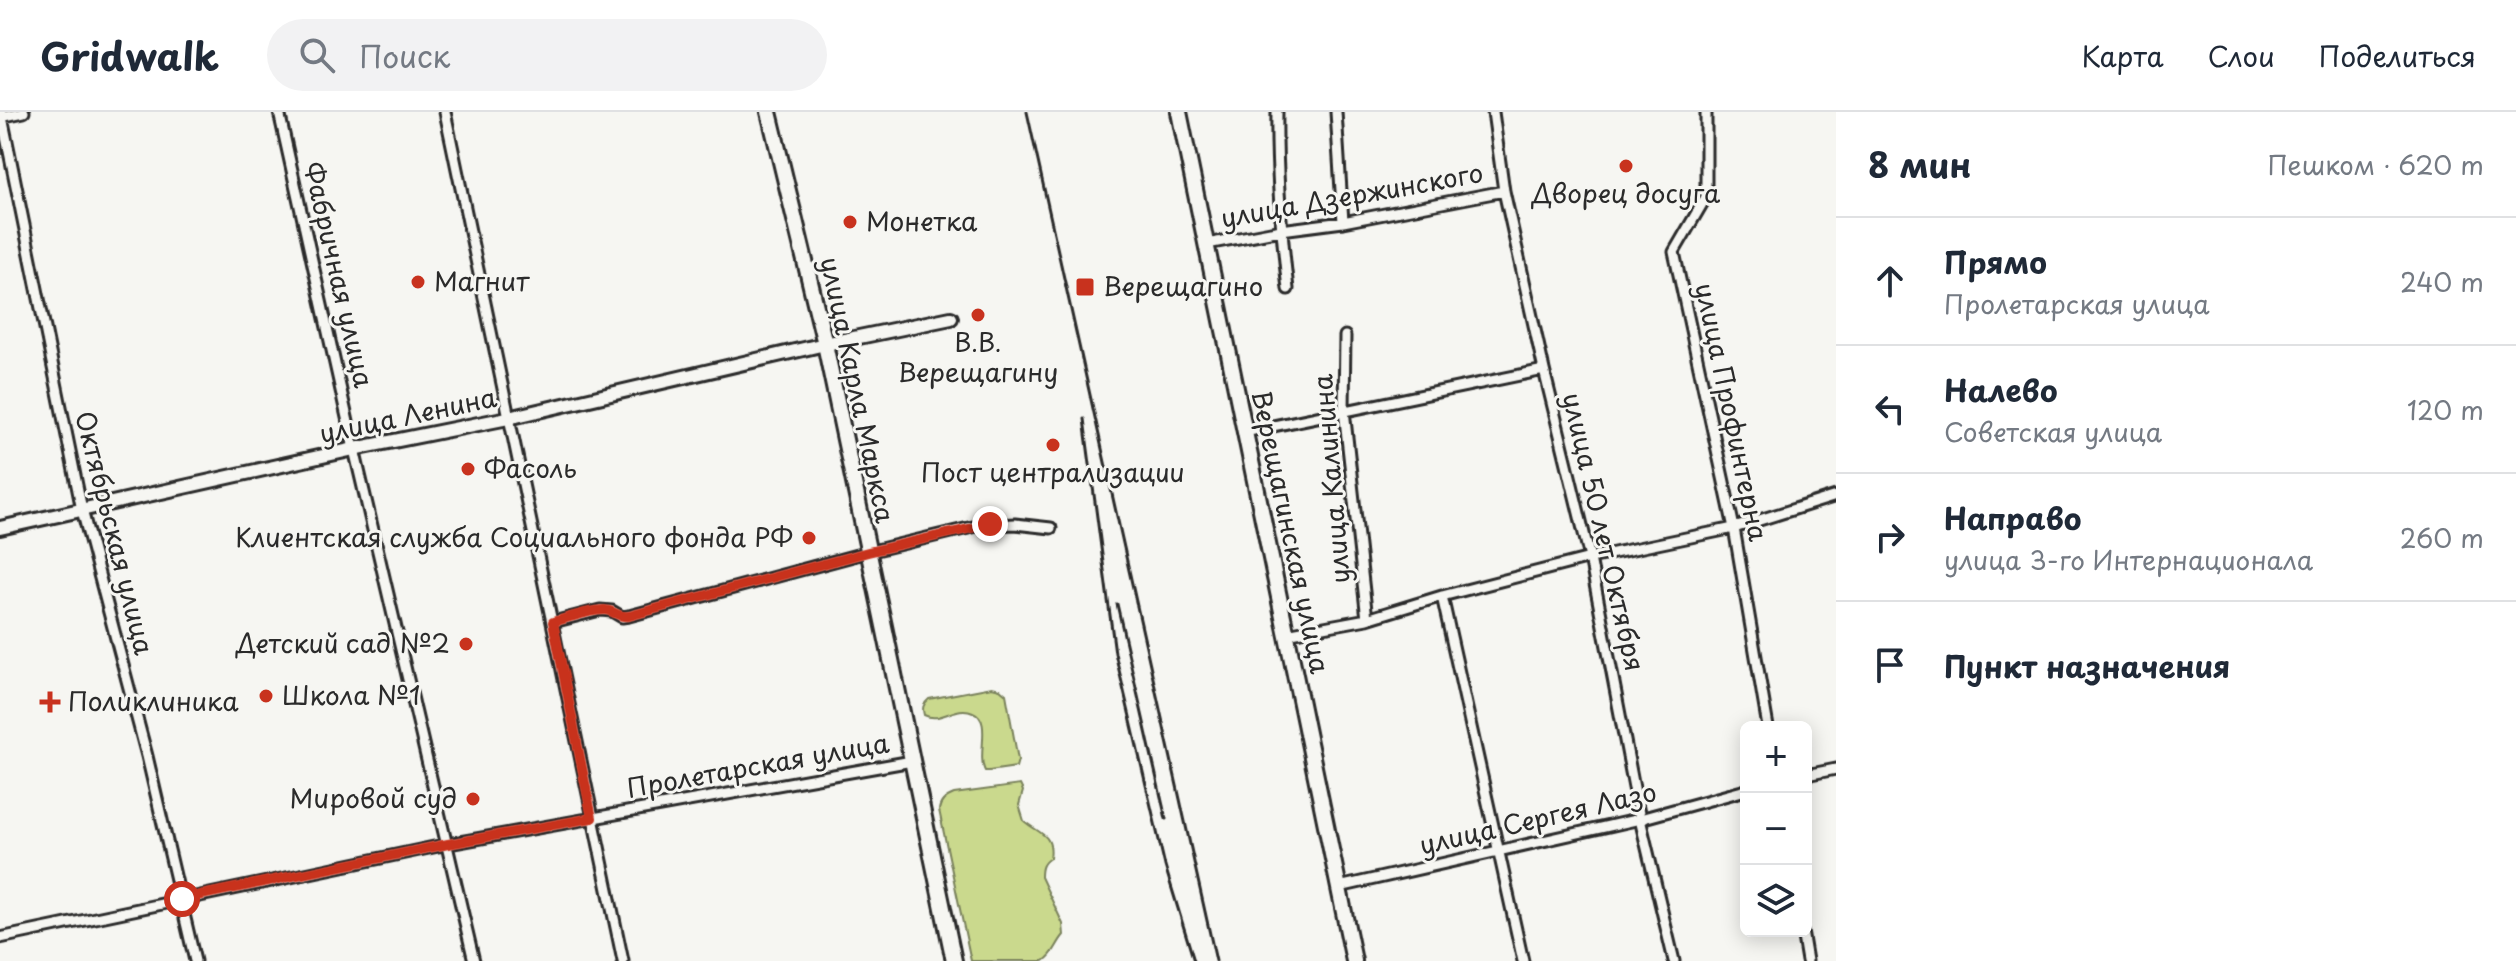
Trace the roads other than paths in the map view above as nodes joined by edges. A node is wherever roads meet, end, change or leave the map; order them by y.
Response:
1 (24, 112) edge
2 (279, 112) edge
3 (445, 112) edge
4 (769, 112) edge
5 (1179, 112) edge
6 (1277, 112) edge
7 (1336, 112) edge
8 (1493, 112) edge
9 (1706, 112) edge
10 (1, 115) edge
11 (1504, 191) junction
12 (1343, 222) junction
13 (1281, 230) junction
14 (1207, 244) junction
15 (1288, 289) dead end
16 (951, 318) dead end
17 (1345, 336) dead end
18 (825, 344) junction
19 (1544, 370) junction
20 (1344, 410) junction
21 (508, 418) junction
22 (1244, 432) junction
23 (354, 449) junction
24 (1836, 496) edge
25 (82, 510) junction
26 (0, 528) edge
27 (1051, 528) dead end
28 (1734, 528) junction
29 (868, 552) junction
30 (1590, 558) junction
31 (1442, 596) junction
32 (1367, 619) junction
33 (553, 622) junction
34 (1286, 634) junction
35 (1767, 721) edge
36 (912, 761) junction
37 (1836, 769) edge
38 (1812, 774) edge
39 (1740, 792) edge
40 (592, 818) junction
41 (1640, 819) junction
42 (448, 844) junction
43 (1497, 851) junction
44 (1339, 887) junction
45 (182, 899) junction
46 (1803, 937) edge
47 (0, 938) edge
48 (195, 961) edge
49 (474, 961) edge
50 (623, 961) edge
51 (954, 961) edge
52 (1354, 961) edge
53 (1523, 961) edge
54 (1674, 961) edge
55 (1807, 961) edge

1 - 10 street
2 - 23 street, Фабричная улица
3 - 21 street
4 - 18 main road, улица Карла Маркса
5 - 14 main road, Верещагинская улица
6 - 13 street
7 - 12 street
8 - 11 street, улица 50 лет Октября
9 - 28 street, улица Профинтерна
10 - 25 street, Октябрьская улица
11 - 12 street, улица Дзержинского
11 - 19 street, улица 50 лет Октября
12 - 13 street, улица Дзержинского
13 - 14 street, улица Дзержинского
13 - 15 street
14 - 22 main road, Верещагинская улица
16 - 18 street, улица Ленина
17 - 20 street, улица Калинина
18 - 21 street, улица Ленина
18 - 29 main road, улица Карла Маркса
19 - 20 street
19 - 30 street, улица 50 лет Октября
20 - 22 street
20 - 32 street, улица Калинина
21 - 23 street, улица Ленина
21 - 33 street
22 - 34 main road, Верещагинская улица
23 - 25 street, улица Ленина
23 - 42 street, Фабричная улица
24 - 28 street
25 - 26 street, улица Ленина
25 - 45 street, Октябрьская улица
27 - 29 street
28 - 30 street
28 - 35 street, улица Профинтерна
29 - 33 street
29 - 36 main road, улица Карла Маркса
30 - 31 street
30 - 41 street, улица 50 лет Октября
31 - 32 street
31 - 43 street
32 - 34 street
33 - 40 street
34 - 44 main road, Верещагинская улица
36 - 40 street, Пролетарская улица
36 - 51 main road, улица Карла Маркса
37 - 38 street
39 - 41 street, улица Сергея Лазо
40 - 42 street, Пролетарская улица
40 - 50 street
41 - 43 street, улица Сергея Лазо
41 - 54 street, улица 50 лет Октября
42 - 45 street, Пролетарская улица
42 - 49 street, Фабричная улица
43 - 44 street, улица Сергея Лазо
43 - 53 street
44 - 52 main road, Верещагинская улица
45 - 47 street, Пролетарская улица
45 - 48 street, Октябрьская улица
46 - 55 street

